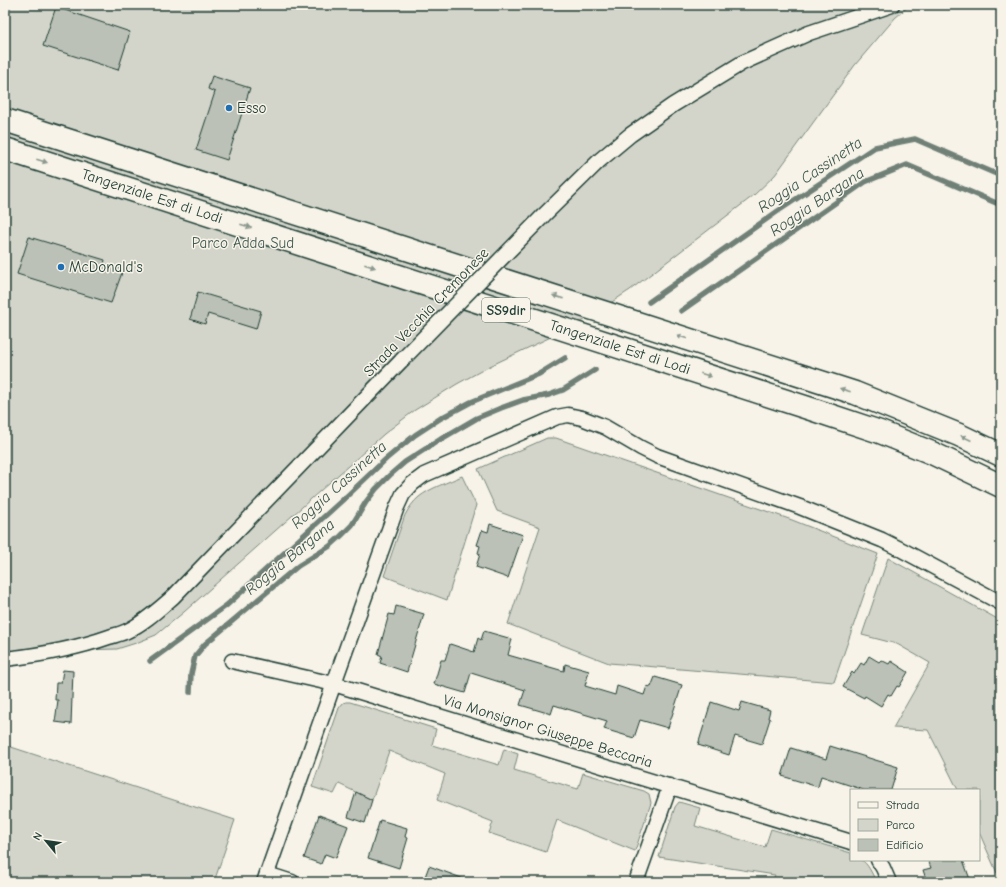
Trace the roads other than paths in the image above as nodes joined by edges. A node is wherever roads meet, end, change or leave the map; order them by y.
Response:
1 (892, 5) edge
2 (5, 120) edge
3 (5, 149) edge
4 (1001, 455) edge
5 (1001, 486) edge
6 (1001, 603) edge
7 (5, 659) edge
8 (232, 661) dead end
9 (334, 684) junction
10 (670, 786) junction
11 (850, 842) edge
12 (879, 861) edge
13 (266, 878) edge
14 (292, 882) edge
15 (636, 882) edge
16 (889, 882) edge

1 - 7 street, Strada Vecchia Cremonese, bridge
4 -> 2 highway, Tangenziale Est di Lodi / SS9dir
3 -> 5 highway, Tangenziale Est di Lodi / SS9dir
6 - 9 street
8 - 9 street, Via Monsignor Giuseppe Beccaria
9 - 10 street, Via Monsignor Giuseppe Beccaria
9 - 13 street
10 - 11 street, Via Monsignor Giuseppe Beccaria
10 - 15 street
12 - 16 street
13 - 14 street

